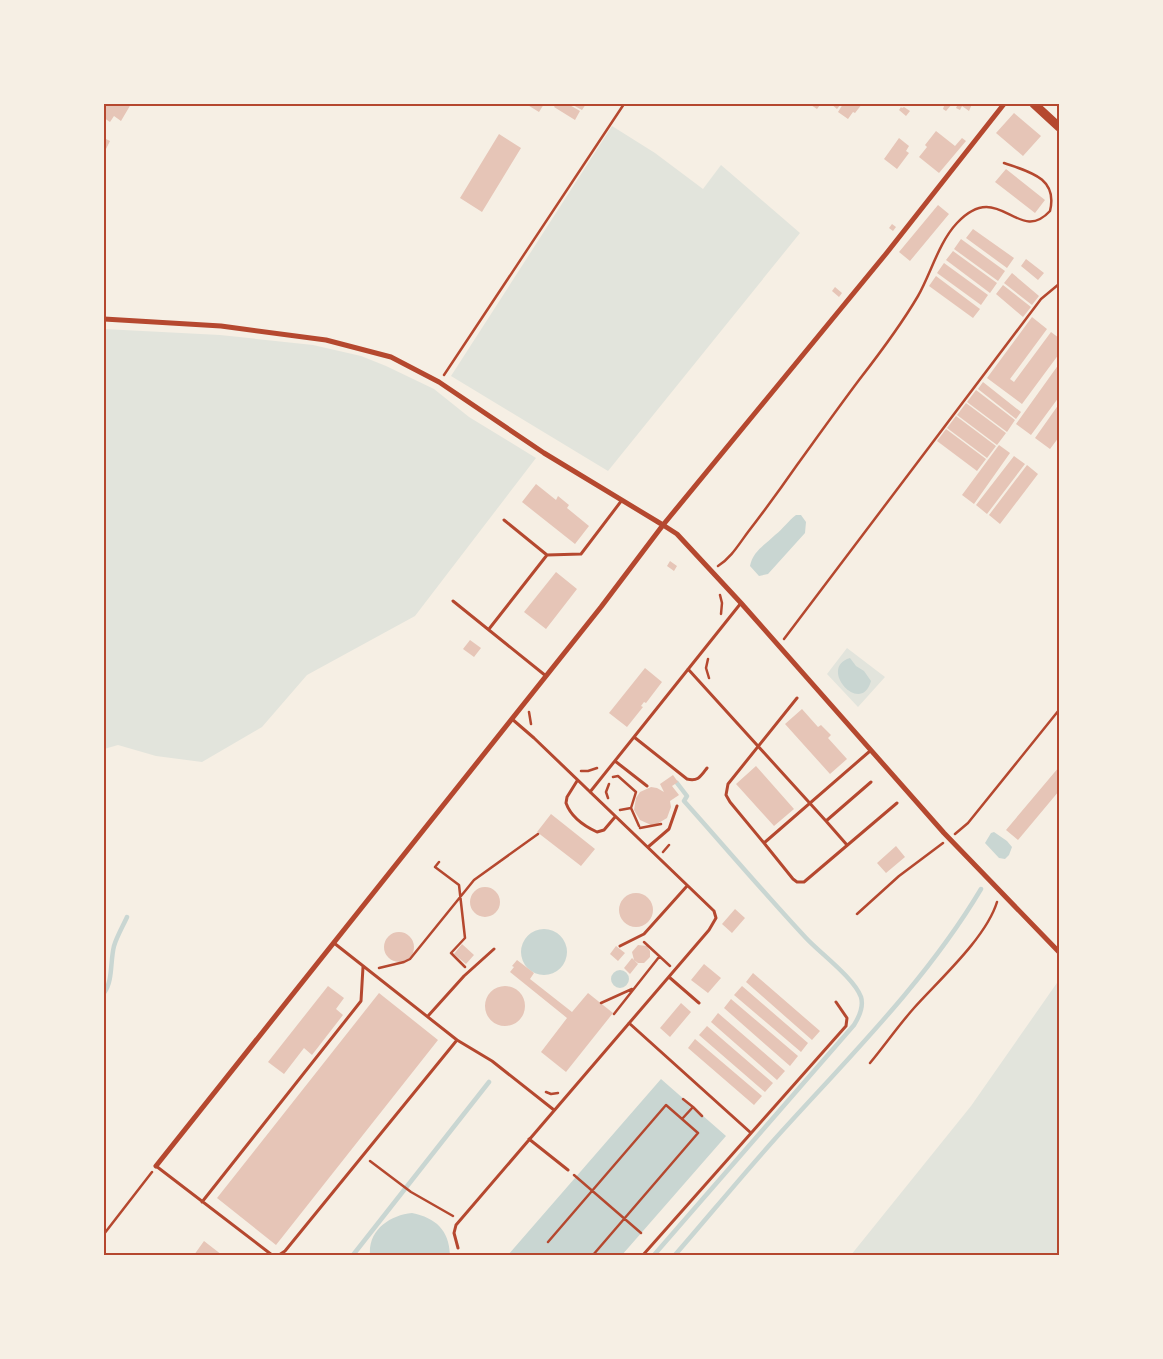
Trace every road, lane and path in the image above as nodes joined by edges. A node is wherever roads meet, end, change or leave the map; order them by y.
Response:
1 (624, 104) edge
2 (1004, 104) edge
3 (1034, 104) edge
4 (1059, 127) edge
5 (1004, 163) dead end
6 (1059, 284) edge
7 (104, 319) edge
8 (439, 382) junction
9 (622, 500) junction
10 (504, 520) dead end
11 (663, 525) junction
12 (547, 556) junction
13 (711, 571) junction
14 (717, 590) dead end
15 (453, 601) dead end
16 (740, 603) junction
17 (720, 618) dead end
18 (489, 629) junction
19 (778, 646) junction
20 (709, 656) dead end
21 (688, 669) junction
22 (546, 676) junction
23 (709, 678) dead end
24 (797, 698) dead end
25 (529, 710) dead end
26 (1059, 710) edge
27 (512, 719) junction
28 (532, 726) dead end
29 (634, 737) junction
30 (759, 746) junction
31 (870, 751) junction
32 (615, 761) junction
33 (707, 768) dead end
34 (609, 769) junction
35 (578, 771) dead end
36 (618, 776) junction
37 (577, 781) junction
38 (872, 782) dead end
39 (648, 786) dead end
40 (590, 792) junction
41 (609, 801) dead end
42 (810, 803) junction
43 (897, 803) dead end
44 (677, 806) dead end
45 (614, 808) dead end
46 (615, 816) junction
47 (623, 816) dead end
48 (674, 818) junction
49 (826, 820) junction
50 (538, 834) dead end
51 (950, 839) junction
52 (764, 843) junction
53 (847, 845) junction
54 (648, 847) junction
55 (438, 862) dead end
56 (687, 886) junction
57 (998, 891) junction
58 (460, 897) junction
59 (857, 914) dead end
60 (638, 936) junction
61 (333, 943) junction
62 (620, 946) dead end
63 (494, 949) dead end
64 (1059, 952) edge
65 (659, 956) junction
66 (363, 967) junction
67 (368, 970) junction
68 (675, 970) junction
69 (469, 971) junction
70 (669, 977) junction
71 (634, 989) junction
72 (601, 1002) dead end
73 (836, 1002) dead end
74 (698, 1003) dead end
75 (614, 1014) dead end
76 (428, 1016) junction
77 (629, 1023) junction
78 (457, 1040) junction
79 (870, 1063) dead end
80 (541, 1089) dead end
81 (561, 1092) dead end
82 (683, 1099) dead end
83 (693, 1108) junction
84 (554, 1110) junction
85 (702, 1116) dead end
86 (682, 1119) junction
87 (751, 1133) junction
88 (530, 1139) junction
89 (363, 1155) junction
90 (156, 1166) junction
91 (568, 1170) dead end
92 (578, 1178) dead end
93 (592, 1191) junction
94 (202, 1202) junction
95 (624, 1218) junction
96 (460, 1220) junction
97 (641, 1233) dead end
98 (104, 1234) edge
99 (548, 1242) dead end
100 (458, 1248) dead end
101 (282, 1254) edge
102 (273, 1255) edge
103 (592, 1255) edge
104 (643, 1255) edge

1 - 8 path
2 - 11 street
3 - 4 street
5 - 13 path
6 - 19 path
7 - 8 street
8 - 9 street
9 - 11 street
9 - 12 lane
10 - 12 lane
11 - 13 street
11 - 22 street
12 - 18 lane
13 - 16 street
14 - 17 path
15 - 18 lane
16 - 19 street
16 - 21 lane
18 - 22 lane
19 - 31 street
20 - 23 path
21 - 29 lane
21 - 30 lane
22 - 27 street
24 - 30 lane
25 - 28 path
26 - 51 path
27 - 37 lane
27 - 61 street
29 - 32 lane
29 - 33 lane
30 - 42 lane
30 - 52 lane
31 - 42 lane
31 - 51 street
32 - 34 lane
32 - 39 lane
34 - 35 path
34 - 36 path
34 - 40 lane
36 - 41 path
36 - 48 path
37 - 40 lane
37 - 46 lane
38 - 49 lane
40 - 46 lane
42 - 49 lane
42 - 52 lane
43 - 53 lane
44 - 48 lane
45 - 47 path
46 - 54 lane
48 - 54 lane
49 - 53 lane
50 - 58 path
51 - 57 street
51 - 59 path
52 - 53 lane
54 - 56 lane
55 - 58 path
56 - 60 lane
56 - 68 lane
57 - 64 street
57 - 79 path
58 - 67 path
58 - 69 path
60 - 62 lane
60 - 65 path
61 - 66 lane
61 - 90 street
63 - 69 lane
65 - 68 path
65 - 71 path
66 - 67 lane
66 - 94 lane
67 - 76 lane
68 - 70 lane
69 - 76 lane
70 - 74 lane
70 - 77 lane
71 - 72 path
71 - 75 path
73 - 87 lane
76 - 78 lane
77 - 84 lane
77 - 87 lane
78 - 84 lane
78 - 89 lane
80 - 81 path
82 - 83 path
83 - 85 path
83 - 86 path
84 - 88 lane
86 - 93 path
86 - 95 path
87 - 104 lane
88 - 91 lane
88 - 96 lane
89 - 96 path
89 - 101 lane
90 - 94 lane
90 - 98 path
92 - 93 path
93 - 95 path
93 - 99 path
94 - 102 lane
95 - 97 path
95 - 103 path
96 - 100 lane
101 - 102 lane

